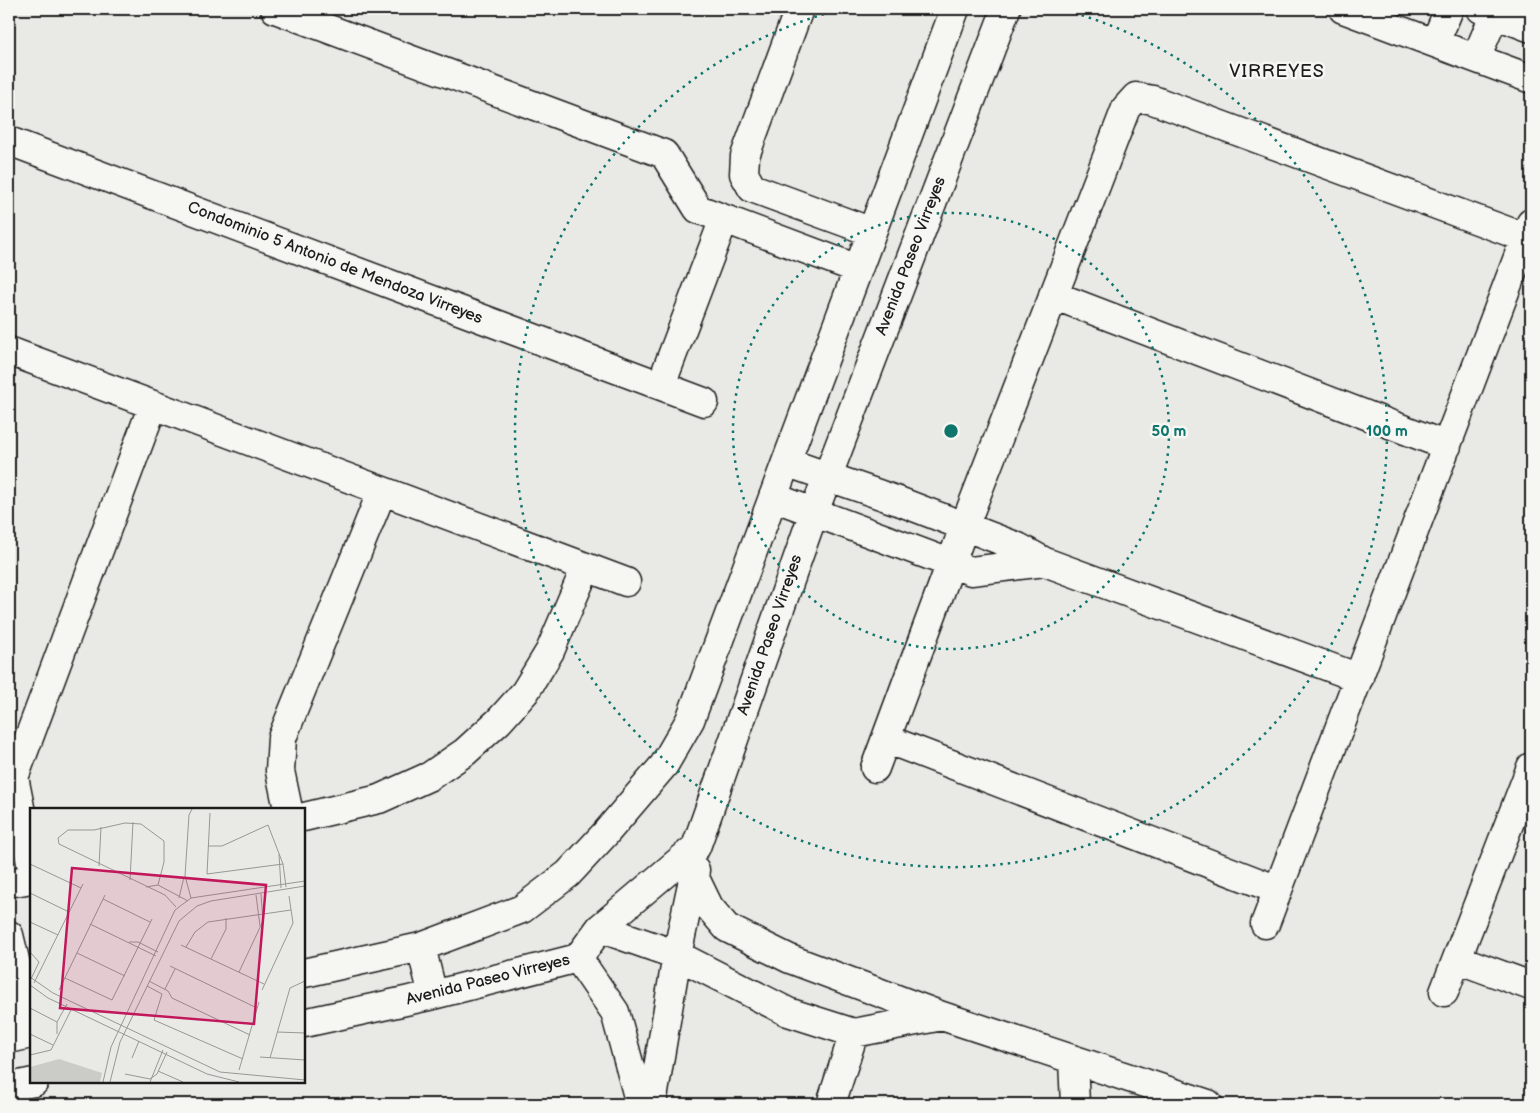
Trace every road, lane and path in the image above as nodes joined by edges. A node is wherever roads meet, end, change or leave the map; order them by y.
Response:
1 (275, 9) edge
2 (799, 9) edge
3 (955, 9) edge
4 (1006, 9) edge
5 (1343, 9) edge
6 (1449, 9) edge
7 (1491, 11) edge
8 (1531, 28) edge
9 (1435, 43) junction
10 (1476, 58) junction
11 (1531, 79) edge
12 (9, 141) edge
13 (724, 219) junction
14 (1529, 231) edge
15 (870, 238) junction
16 (858, 270) junction
17 (1053, 295) junction
18 (9, 351) edge
19 (661, 385) junction
20 (704, 402) dead end
21 (153, 405) junction
22 (1447, 446) junction
23 (786, 462) junction
24 (827, 476) junction
25 (382, 491) junction
26 (773, 497) junction
27 (814, 512) junction
28 (964, 526) junction
29 (1045, 562) junction
30 (952, 564) junction
31 (586, 567) junction
32 (626, 582) dead end
33 (1358, 678) junction
34 (886, 740) junction
35 (1531, 767) edge
36 (875, 768) dead end
37 (11, 784) edge
38 (288, 808) edge
39 (305, 817) edge
40 (696, 847) junction
41 (30, 860) edge
42 (694, 876) junction
43 (30, 879) edge
44 (9, 883) edge
45 (1278, 890) junction
46 (1266, 924) dead end
47 (600, 928) junction
48 (9, 935) edge
49 (421, 947) junction
50 (677, 955) junction
51 (578, 958) junction
52 (1458, 959) junction
53 (305, 973) edge
54 (1531, 986) edge
55 (1444, 992) dead end
56 (433, 995) junction
57 (942, 1016) junction
58 (305, 1023) edge
59 (30, 1024) edge
60 (854, 1033) junction
61 (30, 1034) edge
62 (9, 1039) edge
63 (1073, 1060) junction
64 (30, 1083) edge
65 (9, 1087) edge
66 (640, 1104) edge
67 (652, 1104) edge
68 (831, 1104) edge
69 (1075, 1104) edge
70 (1208, 1104) edge

1 - 13 street
2 - 15 street
3 - 15 street
4 - 24 street, Avenida Paseo Virreyes
5 - 9 street
6 - 9 street
7 - 8 street
7 - 10 street
9 - 10 street
10 - 11 street
12 - 19 street, Condominio 5 Antonio de Mendoza Virreyes
13 - 16 street
13 - 19 street
14 - 17 street
14 - 22 street
15 - 16 street
16 - 23 street
17 - 22 street
17 - 28 street
18 - 21 street
19 - 20 street, Condominio 5 Antonio de Mendoza Virreyes
21 - 25 street
21 - 37 street
22 - 33 street
23 - 24 street
23 - 26 street
24 - 27 street, Avenida Paseo Virreyes
24 - 28 street
25 - 31 street
25 - 38 street
26 - 27 street
26 - 49 street
27 - 30 street
27 - 40 street, Avenida Paseo Virreyes
28 - 29 street
28 - 30 street
29 - 30 street
29 - 33 street
30 - 34 street
31 - 32 street
31 - 39 street
33 - 45 street
34 - 36 street
34 - 45 street
35 - 52 street
37 - 41 street
40 - 42 street
40 - 47 street, Avenida Paseo Virreyes
42 - 50 street
42 - 57 street
43 - 44 street
45 - 46 street
47 - 50 street
47 - 51 street, Avenida Paseo Virreyes
48 - 59 street
49 - 53 street
49 - 56 street
50 - 60 street
50 - 67 street
51 - 56 street, Avenida Paseo Virreyes
51 - 66 street
52 - 54 street
52 - 55 street
56 - 58 street, Avenida Paseo Virreyes
57 - 60 street
57 - 63 street
60 - 68 street
61 - 62 street
63 - 69 street
63 - 70 street
64 - 65 street

